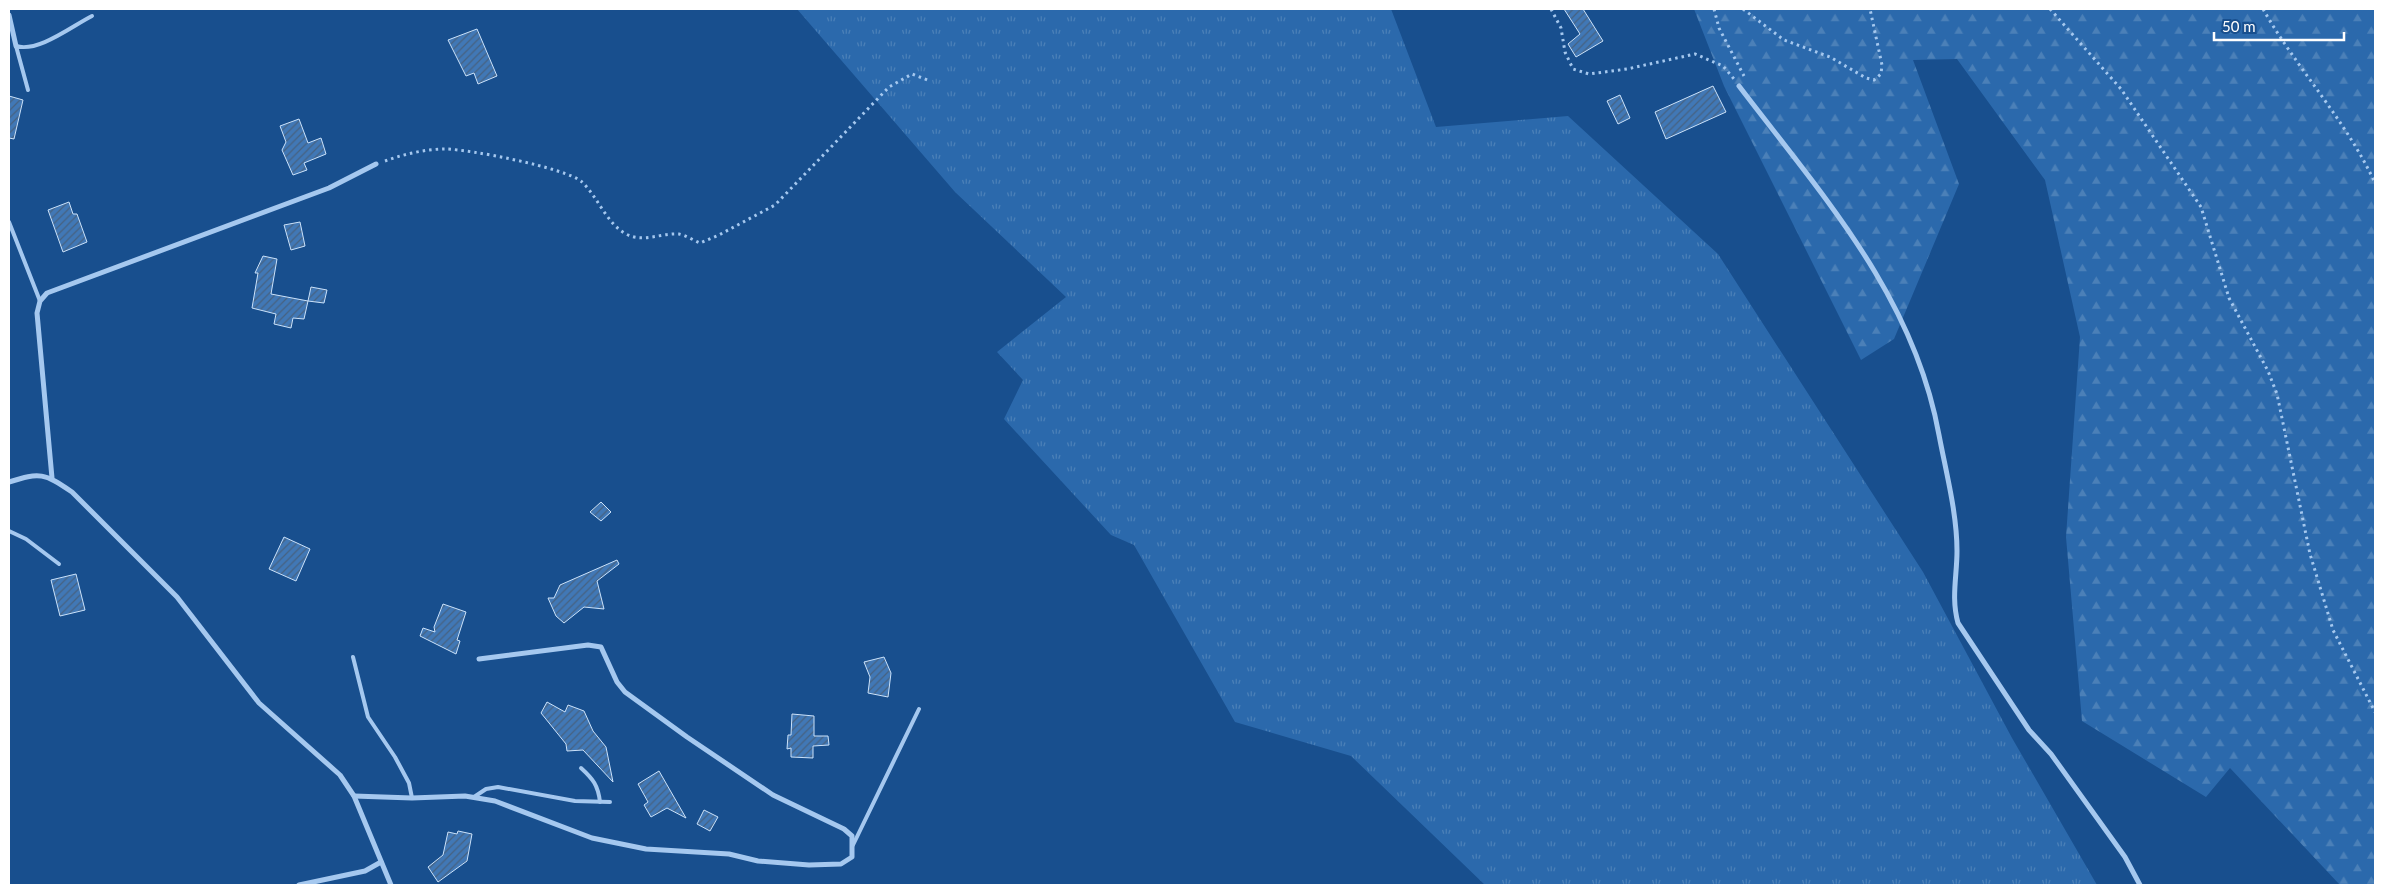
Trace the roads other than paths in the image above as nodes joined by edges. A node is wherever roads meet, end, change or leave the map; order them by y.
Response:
1 (9, 15) edge
2 (92, 16) dead end
3 (16, 46) junction
4 (1739, 86) road end
5 (28, 90) dead end
6 (376, 164) road end
7 (9, 222) edge
8 (40, 300) junction
9 (52, 478) junction
10 (9, 482) edge
11 (9, 531) edge
12 (59, 564) dead end
13 (353, 657) dead end
14 (479, 659) dead end
15 (919, 709) dead end
16 (581, 768) dead end
17 (354, 796) junction
18 (474, 797) junction
19 (412, 798) junction
20 (600, 802) junction
21 (610, 802) dead end
22 (853, 845) junction
23 (381, 862) junction
24 (299, 885) edge
25 (390, 885) edge
26 (2140, 885) edge

1 - 3 street
2 - 3 lane
3 - 5 lane
4 - 26 street
6 - 8 street
7 - 8 lane
8 - 9 street
9 - 10 street
9 - 17 street
11 - 12 lane
13 - 19 lane
14 - 22 street
15 - 22 lane
16 - 20 lane
17 - 19 street
17 - 23 street
18 - 19 street
18 - 20 lane
18 - 22 street
20 - 21 lane
23 - 24 street
23 - 25 street

